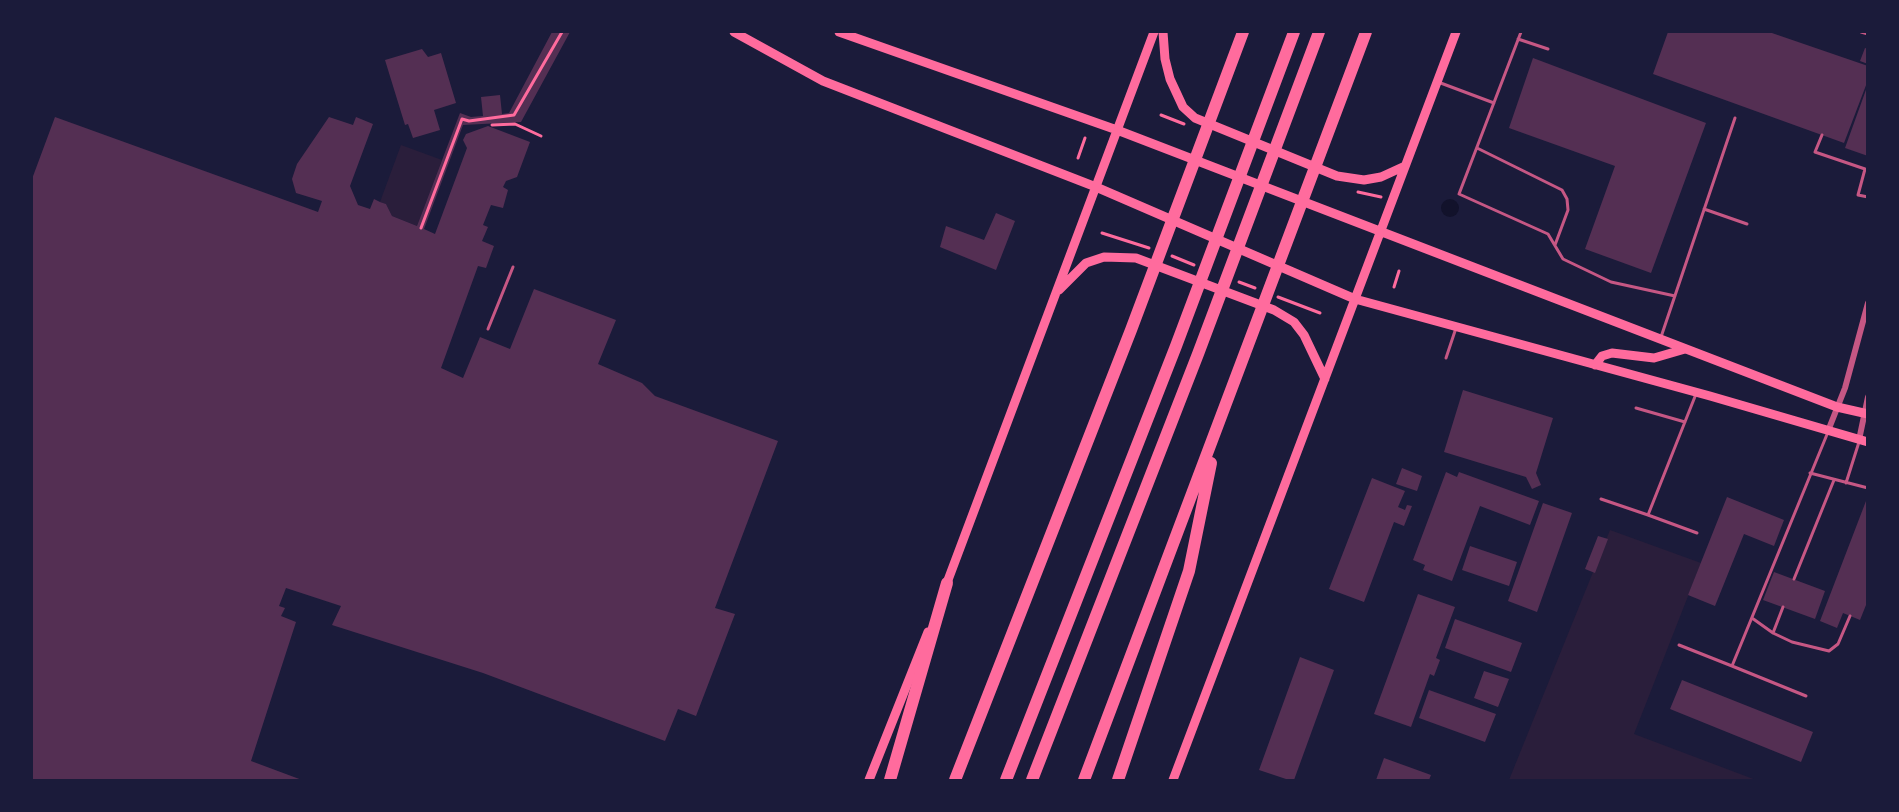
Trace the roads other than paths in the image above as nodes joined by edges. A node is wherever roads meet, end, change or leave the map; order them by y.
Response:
1 (734, 32) edge
2 (839, 32) edge
3 (1154, 32) edge
4 (1163, 32) edge
5 (1294, 32) edge
6 (1319, 32) edge
7 (1366, 32) edge
8 (1456, 32) edge
9 (1521, 32) edge
10 (1861, 32) edge
11 (1868, 34) edge
12 (1241, 37) edge
13 (1518, 39) junction
14 (1548, 49) dead end
15 (1437, 82) junction
16 (1494, 103) junction
17 (1736, 118) dead end
18 (1117, 130) junction
19 (1822, 135) dead end
20 (1477, 148) junction
21 (1405, 166) junction
22 (1096, 187) junction
23 (1868, 197) edge
24 (1704, 209) junction
25 (1747, 224) dead end
26 (1380, 232) junction
27 (1555, 245) junction
28 (513, 267) dead end
29 (1056, 293) junction
30 (1675, 296) junction
31 (1354, 299) junction
32 (1868, 303) edge
33 (1456, 327) junction
34 (488, 329) dead end
35 (1660, 339) junction
36 (1685, 349) junction
37 (1446, 358) dead end
38 (1594, 365) junction
39 (1325, 379) junction
40 (1697, 392) junction
41 (1868, 398) edge
42 (1837, 407) junction
43 (1636, 408) dead end
44 (1865, 413) edge
45 (1685, 422) junction
46 (1218, 428) junction
47 (1828, 432) junction
48 (1863, 441) edge
49 (1810, 473) junction
50 (1834, 480) junction
51 (1846, 483) junction
52 (1868, 488) edge
53 (1601, 499) dead end
54 (1648, 515) junction
55 (1697, 533) dead end
56 (1794, 579) dead end
57 (947, 583) junction
58 (1783, 607) dead end
59 (1850, 616) dead end
60 (1752, 618) junction
61 (1773, 633) junction
62 (1679, 645) dead end
63 (1732, 666) junction
64 (1806, 696) dead end
65 (869, 780) edge
66 (891, 780) edge
67 (955, 780) edge
68 (1006, 780) edge
69 (1032, 780) edge
70 (1084, 780) edge
71 (1118, 780) edge
72 (1173, 780) edge

1 - 22 main road
2 - 18 main road
3 - 18 main road
4 - 21 main road
5 - 68 highway
6 - 69 highway
7 - 46 highway
8 - 15 main road
9 - 13 lane
10 - 11 lane
12 - 67 highway
13 - 14 lane
13 - 16 lane
15 - 16 lane
15 - 21 main road
16 - 20 lane
17 - 24 lane
18 - 22 main road
18 - 26 main road
19 - 23 lane
20 - 27 lane
20 - 27 lane
21 - 26 main road
22 - 29 main road
22 - 31 main road
24 - 25 lane
24 - 30 lane
26 - 31 main road
26 - 35 main road
27 - 30 lane
28 - 34 lane
29 - 39 main road
29 - 57 main road
30 - 35 lane
31 - 33 main road
31 - 39 main road
32 - 42 street
33 - 37 lane
33 - 38 main road
35 - 36 main road
36 - 38 main road
36 - 42 main road
38 - 40 main road
39 - 72 main road
40 - 45 lane
40 - 47 main road
41 - 44 street
42 - 44 main road
42 - 47 street
43 - 45 lane
44 - 48 street
45 - 54 lane
46 - 70 highway
46 - 71 highway
47 - 48 main road
47 - 49 lane
48 - 51 lane
49 - 50 lane
49 - 60 lane
50 - 51 lane
50 - 56 lane
51 - 52 lane
53 - 54 lane
54 - 55 lane
57 - 65 main road
57 - 66 highway
58 - 61 lane
59 - 61 lane
60 - 61 lane
60 - 63 lane
62 - 63 lane
63 - 64 lane

